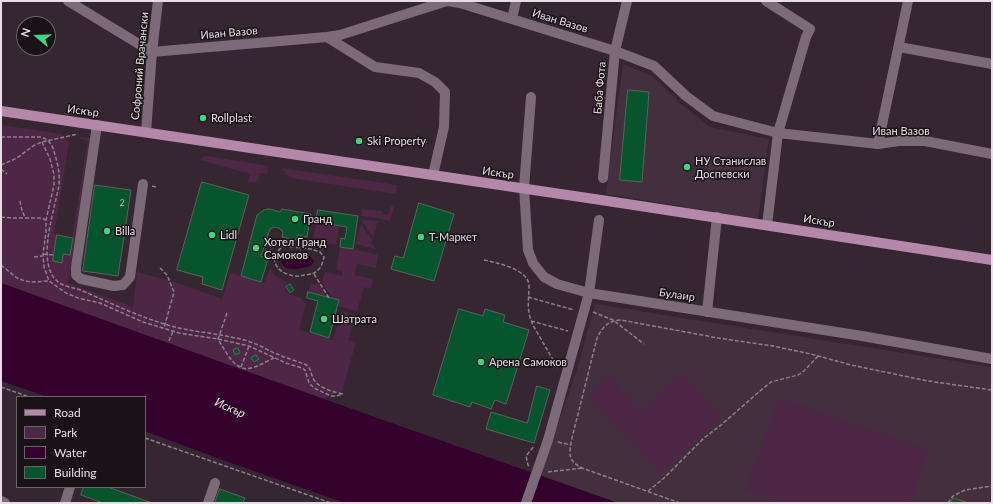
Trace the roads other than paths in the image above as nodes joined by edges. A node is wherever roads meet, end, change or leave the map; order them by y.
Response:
1 (68, 1) edge
2 (158, 1) edge
3 (516, 1) edge
4 (627, 1) edge
5 (766, 1) edge
6 (908, 1) edge
7 (512, 19) junction
8 (327, 37) junction
9 (899, 47) junction
10 (615, 50) junction
11 (152, 52) junction
12 (992, 64) edge
13 (531, 97) dead end
14 (1, 111) edge
15 (97, 125) junction
16 (146, 132) junction
17 (778, 134) junction
18 (878, 144) junction
19 (992, 154) edge
20 (433, 175) junction
21 (603, 178) dead end
22 (143, 184) dead end
23 (524, 188) junction
24 (717, 217) junction
25 (599, 220) dead end
26 (767, 225) junction
27 (992, 260) edge
28 (589, 293) junction
29 (707, 312) junction
30 (992, 359) edge
31 (215, 483) dead end
32 (70, 488) edge
33 (1, 501) edge
34 (5, 503) edge
35 (65, 503) edge
36 (208, 503) edge
37 (526, 503) edge

1 - 11 street
2 - 11 street, Софроний Врачански
3 - 7 street
4 - 10 street, Баба Фота
5 - 17 street
6 - 9 street
7 - 8 street, Иван Вазов
7 - 10 street, Иван Вазов
8 - 11 street, Иван Вазов
8 - 20 street
9 - 12 street
9 - 18 street
10 - 17 street, Иван Вазов
10 - 21 street, Баба Фота
11 - 16 street, Софроний Врачански
13 - 23 street, Булаир
14 - 15 main road, Искър
15 - 16 main road, Искър
15 - 22 street
16 - 20 main road, Искър
17 - 18 street, Иван Вазов
17 - 26 street
18 - 19 street, Иван Вазов
20 - 23 main road, Искър
23 - 24 main road, Искър
23 - 28 street, Булаир
24 - 26 main road, Искър
24 - 29 street
25 - 28 street
26 - 27 main road, Искър
28 - 29 street, Булаир
28 - 37 street
29 - 30 street, Булаир
31 - 36 street
32 - 35 street
33 - 34 street

